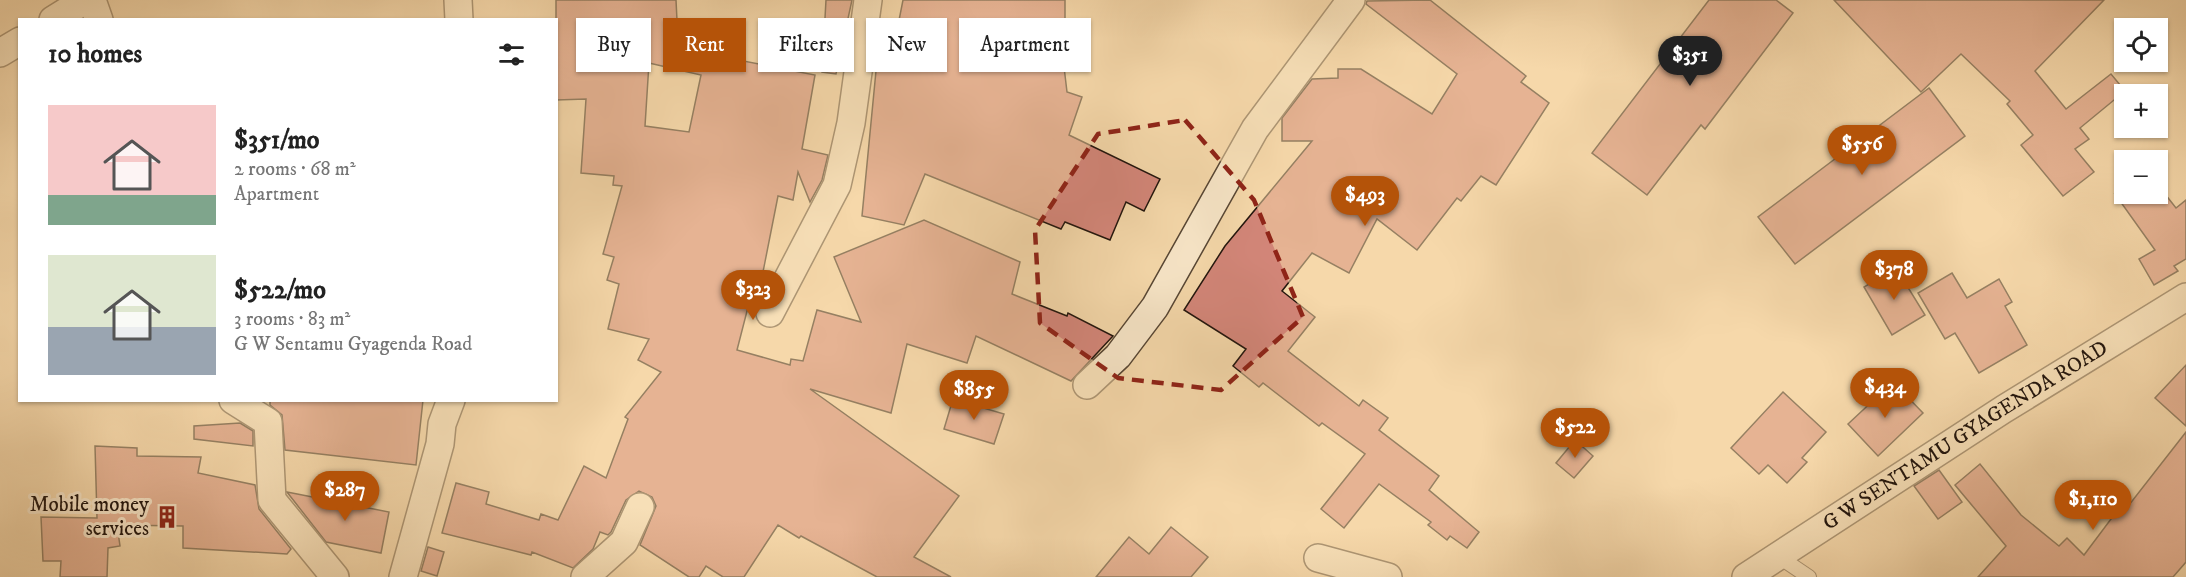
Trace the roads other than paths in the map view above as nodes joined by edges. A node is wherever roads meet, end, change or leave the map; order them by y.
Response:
1 (85, 0) edge
2 (92, 0) edge
3 (458, 0) edge
4 (868, 0) edge
5 (1351, 0) edge
6 (56, 18) edge
7 (98, 18) edge
8 (459, 18) edge
9 (18, 42) edge
10 (0, 53) edge
11 (2184, 302) edge
12 (770, 313) dead end
13 (1087, 385) dead end
14 (236, 402) edge
15 (450, 402) edge
16 (640, 507) dead end
17 (1778, 556) junction
18 (1318, 558) dead end
19 (335, 577) edge
20 (403, 577) edge
21 (585, 577) edge
22 (1388, 577) edge
23 (1746, 577) edge
24 (1809, 577) edge

1 - 6 street
2 - 7 street
3 - 8 street
4 - 12 street
5 - 13 street
9 - 10 street
11 - 17 street, G W SENTAMU GYAGENDA ROAD
14 - 19 street
15 - 20 street
16 - 21 street
17 - 23 street, G W SENTAMU GYAGENDA ROAD
17 - 24 lane
18 - 22 street

